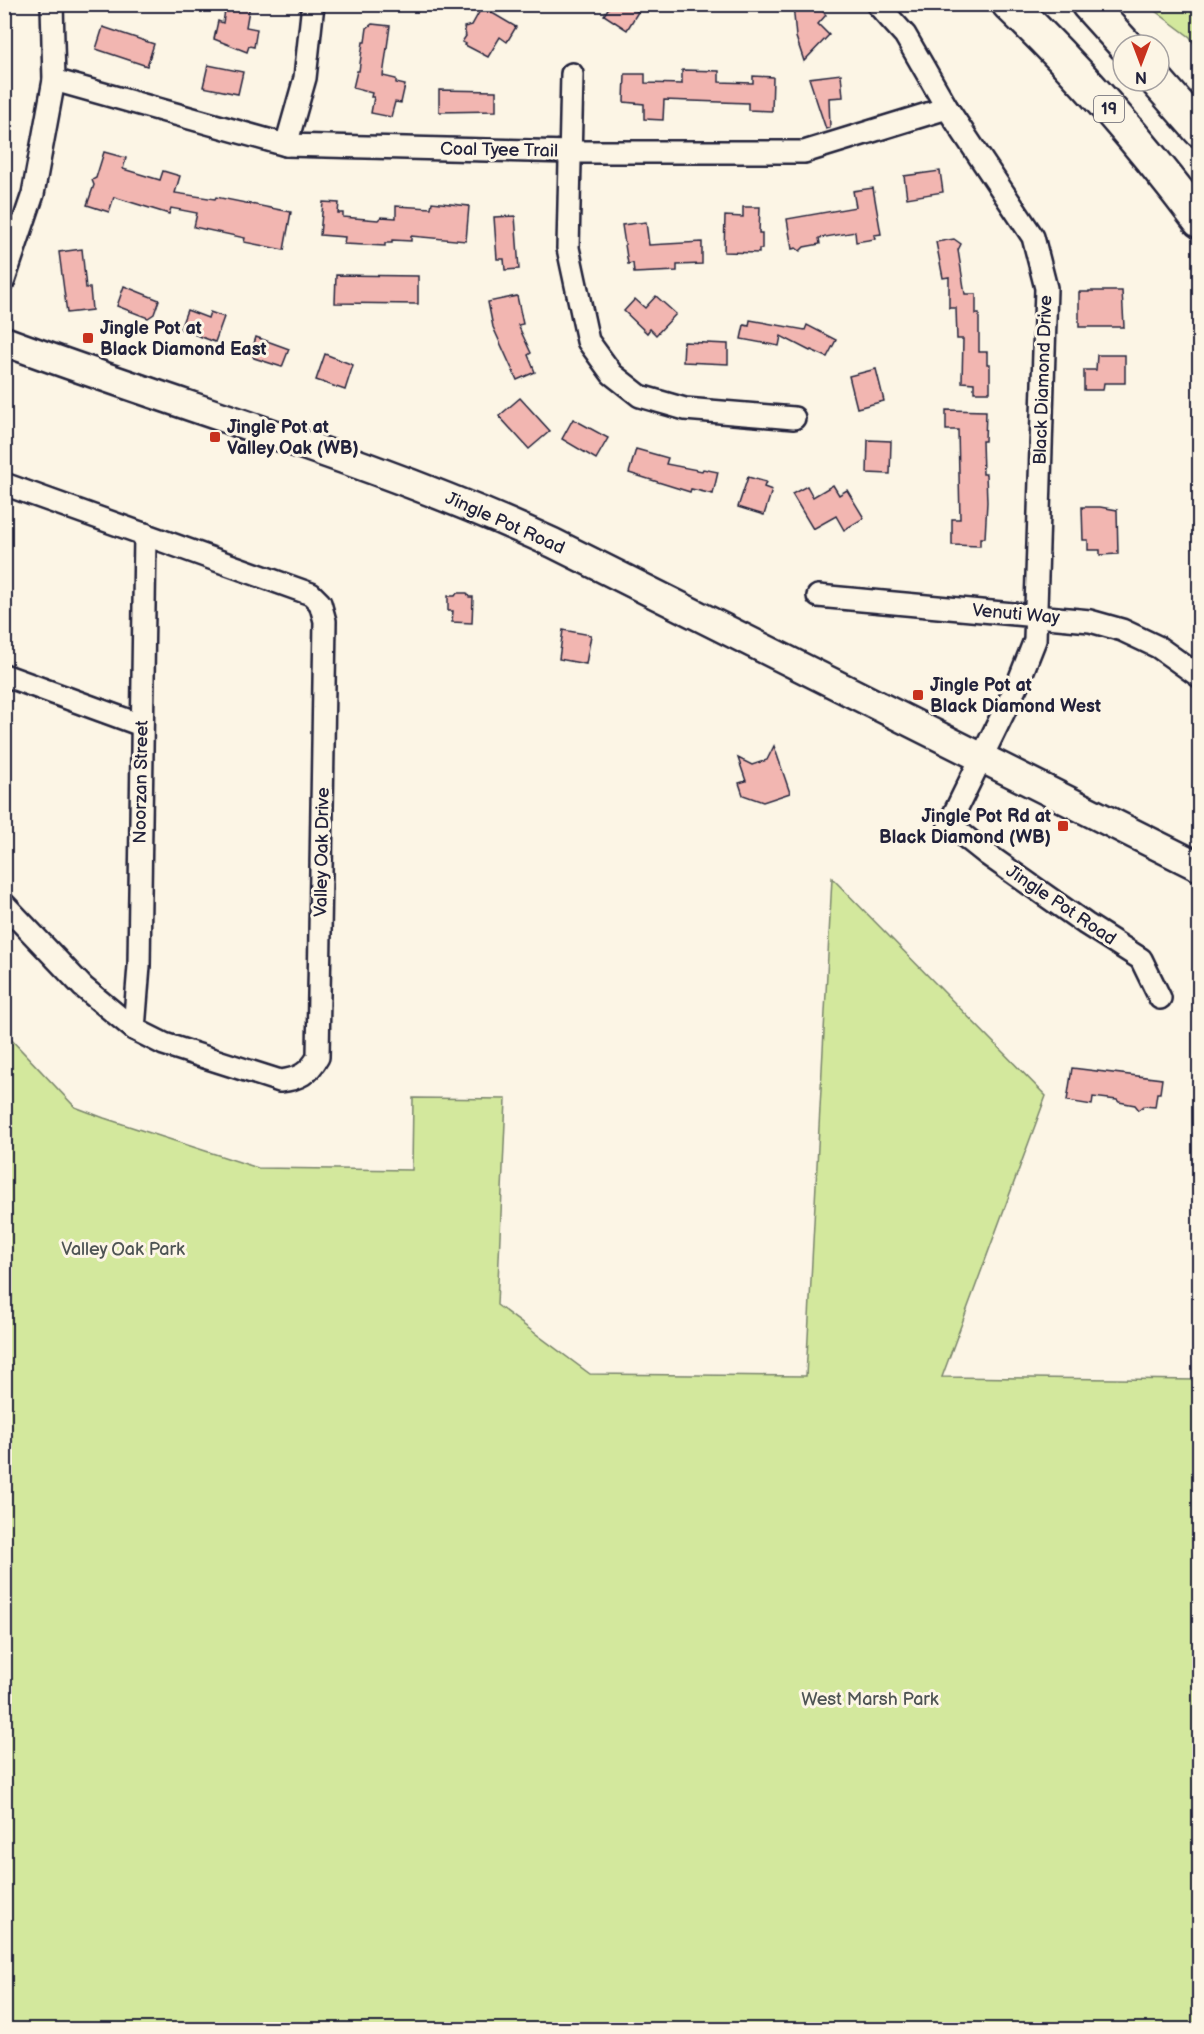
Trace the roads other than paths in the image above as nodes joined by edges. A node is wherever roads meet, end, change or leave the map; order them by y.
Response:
1 (52, 4) edge
2 (312, 4) edge
3 (877, 4) edge
4 (1009, 4) edge
5 (1088, 4) edge
6 (1114, 33) edge
7 (572, 74) dead end
8 (54, 80) junction
9 (1168, 93) edge
10 (947, 108) junction
11 (1200, 130) edge
12 (286, 145) junction
13 (571, 152) junction
14 (1200, 221) edge
15 (4, 280) edge
16 (4, 340) edge
17 (794, 418) dead end
18 (4, 484) edge
19 (145, 534) junction
20 (818, 596) dead end
21 (1037, 616) junction
22 (4, 675) edge
23 (1200, 677) edge
24 (141, 725) junction
25 (982, 758) junction
26 (1200, 867) edge
27 (4, 904) edge
28 (1160, 998) dead end
29 (134, 1029) junction

1 - 8 street
2 - 12 street
3 - 10 street, Black Diamond Drive
4 - 14 highway, 19
5 - 6 highway
7 - 13 street
8 - 12 street, Coal Tyee Trail
8 - 15 street
9 - 11 highway
10 - 13 street, Coal Tyee Trail
10 - 21 street, Black Diamond Drive
12 - 13 street, Coal Tyee Trail
13 - 17 street
16 - 25 main road, Jingle Pot Road
18 - 19 street, Valley Oak Drive
19 - 24 street, Noorzan Street
19 - 29 street, Valley Oak Drive
20 - 21 street, Venuti Way
21 - 23 street, Venuti Way
21 - 25 street, Black Diamond Drive
22 - 24 street
24 - 29 street, Noorzan Street
25 - 26 main road, Jingle Pot Road
25 - 28 street, Jingle Pot Road
27 - 29 street, Valley Oak Drive

